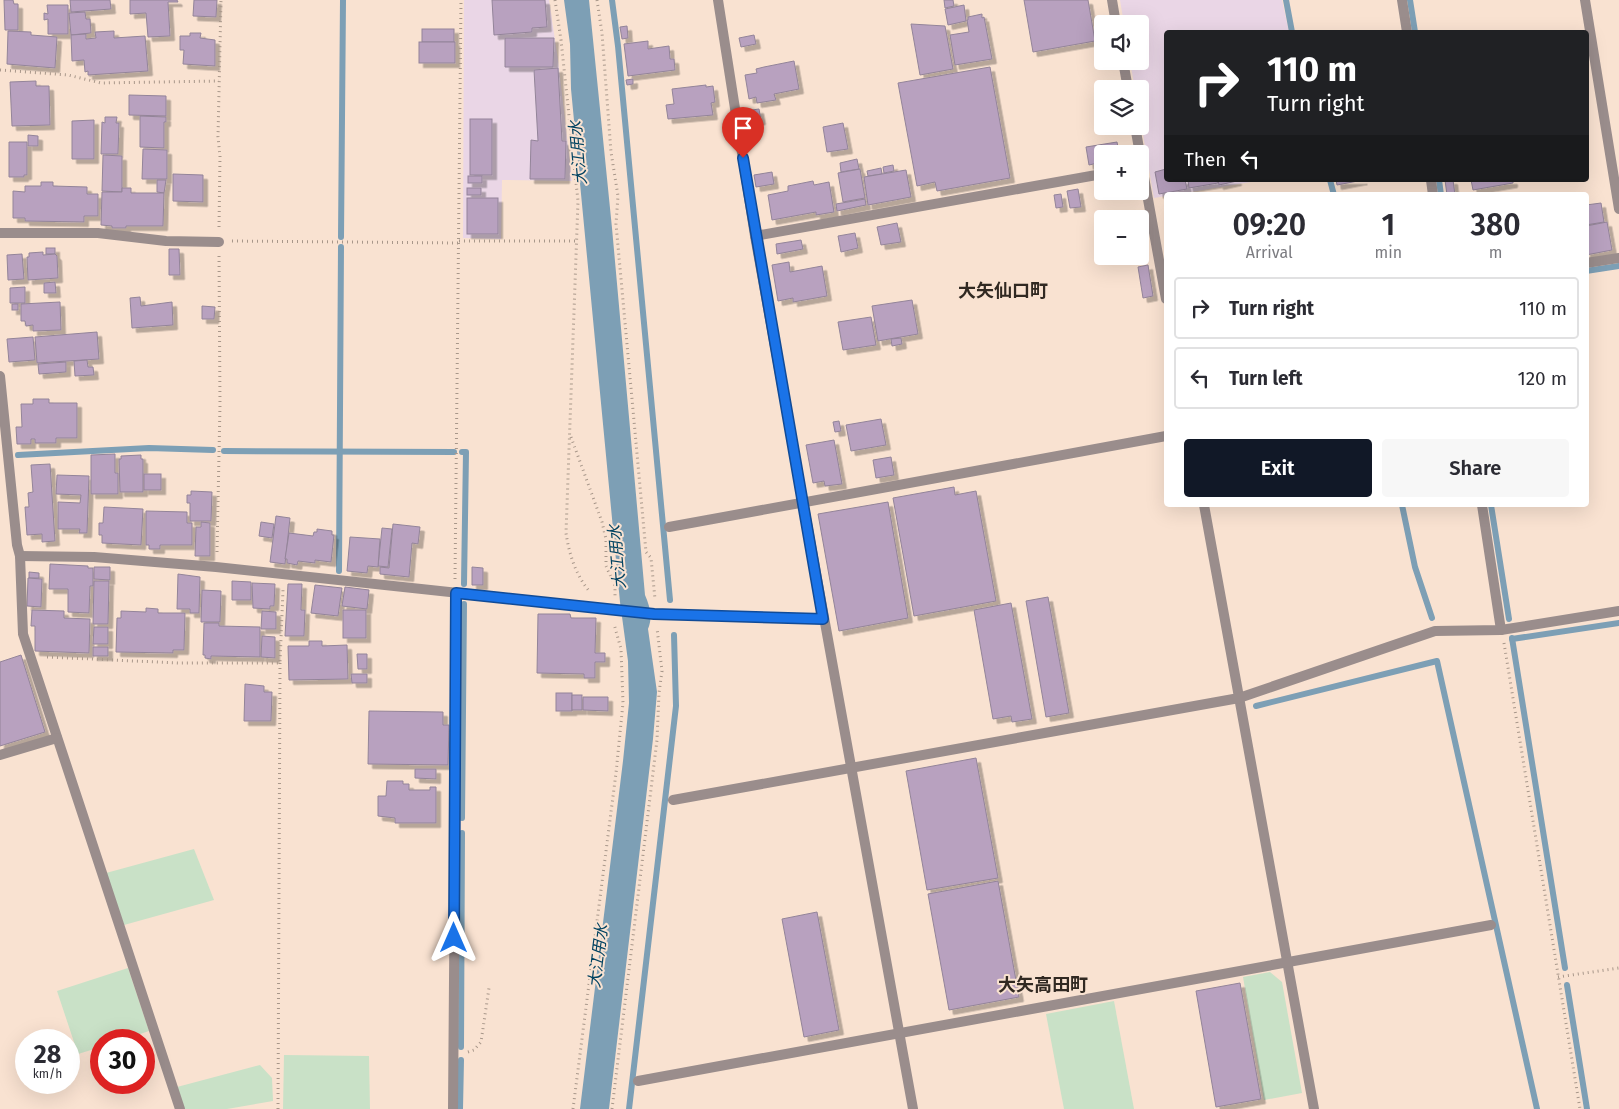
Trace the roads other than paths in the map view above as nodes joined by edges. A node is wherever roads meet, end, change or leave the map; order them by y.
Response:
1 (718, 0) edge
2 (1112, 0) edge
3 (1402, 0) edge
4 (1585, 0) edge
5 (1114, 15) edge
6 (1407, 30) edge
7 (1094, 175) edge
8 (1147, 200) edge
9 (1619, 209) edge
10 (0, 234) edge
11 (755, 236) junction
12 (219, 242) road end
13 (1619, 258) edge
14 (1589, 263) edge
15 (1164, 288) edge
16 (0, 376) edge
17 (1164, 436) edge
18 (4, 469) edge
19 (803, 502) junction
20 (1204, 507) edge
21 (1482, 507) edge
22 (669, 527) dead end
23 (20, 556) junction
24 (456, 592) junction
25 (1619, 611) edge
26 (823, 619) junction
27 (1501, 630) junction
28 (1239, 698) junction
29 (57, 738) junction
30 (0, 755) edge
31 (850, 768) junction
32 (673, 800) dead end
33 (1491, 925) dead end
34 (1287, 962) junction
35 (899, 1033) junction
36 (638, 1080) dead end
37 (180, 1109) edge
38 (453, 1109) edge
39 (913, 1109) edge
40 (1314, 1109) edge

1 - 11 street
2 - 5 street
3 - 6 street
4 - 9 street
7 - 11 street
8 - 15 street
10 - 12 street
11 - 19 street
13 - 14 street
16 - 18 street
17 - 19 street
18 - 23 street
19 - 22 street
19 - 26 street
20 - 28 street
21 - 27 street
23 - 24 street
23 - 29 street
24 - 26 street
24 - 38 street
25 - 27 street
26 - 31 street
27 - 28 street
28 - 31 street
28 - 34 street
29 - 30 street
29 - 37 street
31 - 32 street
31 - 35 street
33 - 34 street
34 - 35 street
34 - 40 street
35 - 36 street
35 - 39 street

